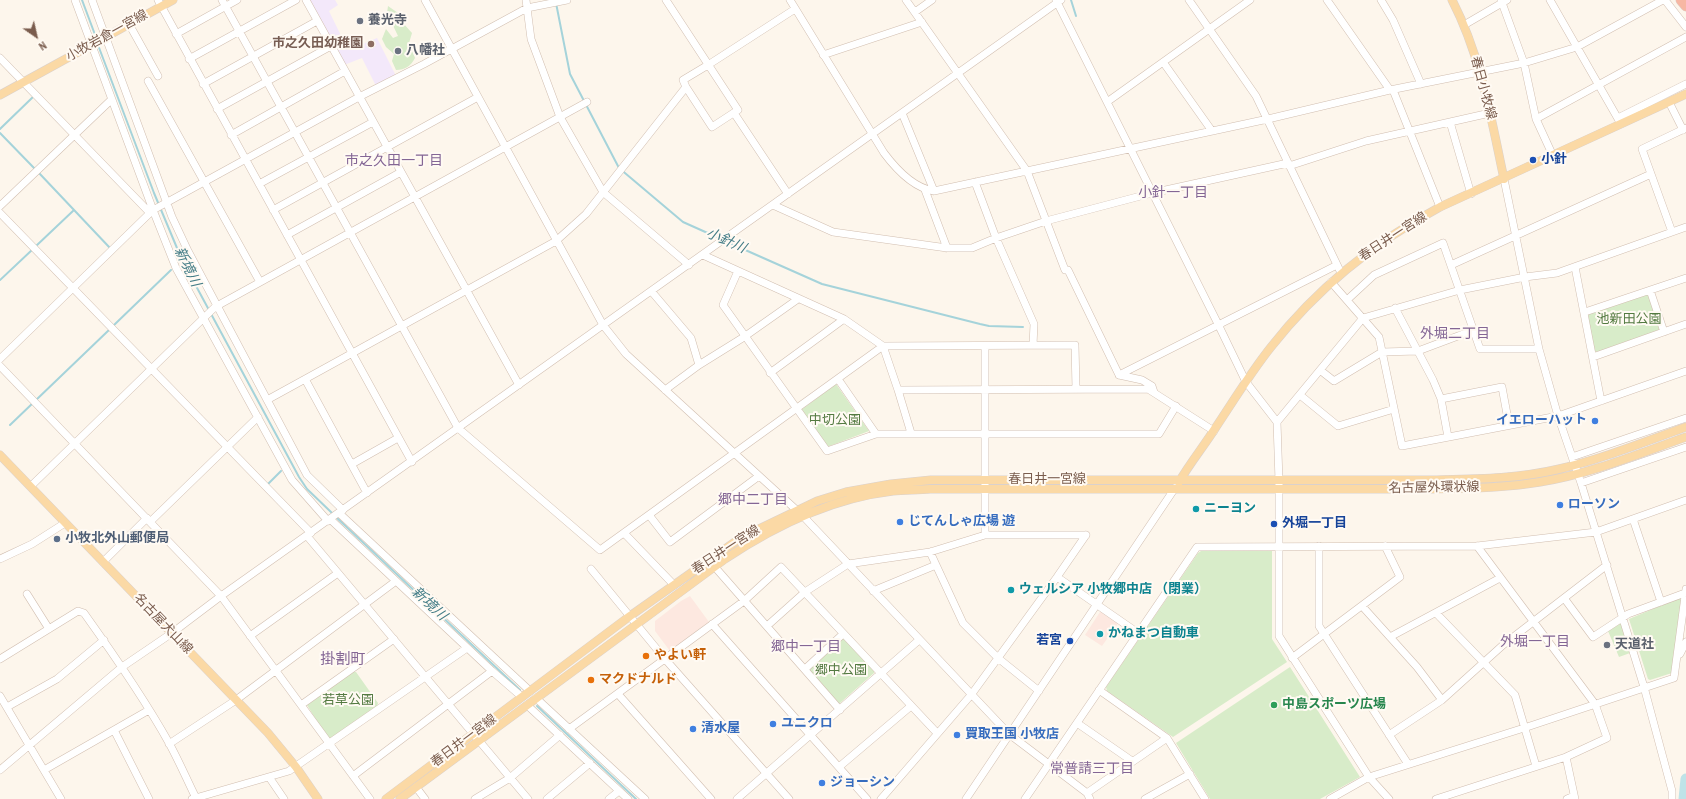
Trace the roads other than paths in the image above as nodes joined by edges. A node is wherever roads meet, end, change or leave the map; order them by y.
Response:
1 (75, 0) edge
2 (92, 0) edge
3 (173, 0) edge
4 (237, 0) edge
5 (296, 0) edge
6 (306, 0) edge
7 (425, 0) edge
8 (526, 0) edge
9 (567, 0) edge
10 (666, 0) edge
11 (790, 0) edge
12 (906, 0) edge
13 (932, 0) edge
14 (1189, 0) edge
15 (1250, 0) edge
16 (1326, 0) edge
17 (1381, 0) edge
18 (1452, 0) edge
19 (1550, 0) edge
20 (1664, 0) edge
21 (1681, 0) edge
22 (1058, 1) edge
23 (1503, 1) edge
24 (160, 3) edge
25 (224, 3) edge
26 (1686, 6) edge
27 (527, 8) junction
28 (795, 9) junction
29 (915, 12) junction
30 (317, 21) junction
31 (922, 22) junction
32 (129, 24) junction
33 (1464, 25) junction
34 (1686, 27) edge
35 (1210, 29) junction
36 (239, 32) junction
37 (176, 34) junction
38 (1686, 37) edge
39 (105, 38) junction
40 (92, 44) junction
41 (331, 46) junction
42 (1577, 47) junction
43 (452, 48) junction
44 (824, 55) junction
45 (253, 57) junction
46 (0, 58) edge
47 (189, 59) junction
48 (1163, 62) junction
49 (1524, 63) junction
50 (708, 65) junction
51 (345, 71) junction
52 (1480, 72) junction
53 (958, 73) junction
54 (158, 76) dead end
55 (148, 81) dead end
56 (267, 82) junction
57 (23, 83) junction
58 (203, 84) junction
59 (1422, 84) junction
60 (1599, 84) junction
61 (1686, 84) edge
62 (686, 87) junction
63 (1392, 90) junction
64 (1686, 94) edge
65 (0, 95) edge
66 (359, 97) junction
67 (478, 97) junction
68 (111, 100) junction
69 (587, 102) dead end
70 (1107, 102) junction
71 (1669, 102) junction
72 (281, 107) junction
73 (217, 109) junction
74 (734, 113) junction
75 (902, 113) junction
76 (1490, 113) junction
77 (560, 117) junction
78 (1268, 119) junction
79 (1536, 119) junction
80 (1620, 121) junction
81 (373, 122) junction
82 (1450, 122) junction
83 (1684, 129) edge
84 (1212, 131) junction
85 (1409, 131) junction
86 (295, 132) junction
87 (872, 134) junction
88 (74, 135) junction
89 (232, 135) junction
90 (387, 147) junction
91 (505, 147) junction
92 (1130, 148) junction
93 (1553, 156) junction
94 (308, 157) junction
95 (245, 159) junction
96 (1289, 164) junction
97 (1027, 170) junction
98 (400, 172) junction
99 (1651, 174) junction
100 (1504, 179) junction
101 (204, 182) junction
102 (322, 182) junction
103 (975, 182) junction
104 (259, 184) junction
105 (925, 190) junction
106 (934, 191) junction
107 (603, 192) junction
108 (1152, 193) junction
109 (788, 194) junction
110 (1471, 194) junction
111 (414, 197) junction
112 (166, 203) junction
113 (773, 205) junction
114 (0, 206) edge
115 (1440, 207) junction
116 (336, 208) junction
117 (273, 210) junction
118 (153, 211) junction
119 (0, 213) edge
120 (1046, 220) junction
121 (1686, 227) edge
122 (350, 232) junction
123 (1672, 232) junction
124 (286, 235) junction
125 (1516, 237) junction
126 (996, 238) junction
127 (556, 241) junction
128 (947, 248) junction
129 (703, 255) junction
130 (300, 260) junction
131 (689, 265) junction
132 (1337, 265) junction
133 (1451, 265) junction
134 (1574, 267) junction
135 (738, 271) junction
136 (1341, 273) junction
137 (1525, 277) junction
138 (1686, 278) edge
139 (260, 282) junction
140 (1331, 282) junction
141 (73, 288) junction
142 (466, 290) junction
143 (1460, 290) junction
144 (1650, 290) junction
145 (652, 292) junction
146 (798, 299) junction
147 (1347, 300) junction
148 (216, 307) junction
149 (1396, 308) junction
150 (1585, 312) junction
151 (204, 317) junction
152 (1363, 318) junction
153 (844, 319) junction
154 (1218, 324) junction
155 (1686, 324) edge
156 (402, 325) junction
157 (603, 325) junction
158 (1474, 330) junction
159 (1664, 332) junction
160 (744, 337) junction
161 (1034, 345) junction
162 (883, 346) junction
163 (984, 346) junction
164 (1539, 349) junction
165 (1418, 351) junction
166 (1382, 352) junction
167 (352, 353) junction
168 (1593, 357) junction
169 (0, 359) edge
170 (699, 365) junction
171 (0, 366) edge
172 (152, 368) junction
173 (1320, 370) junction
174 (1686, 372) edge
175 (770, 373) junction
176 (1119, 374) junction
177 (305, 379) junction
178 (838, 379) junction
179 (1246, 382) junction
180 (519, 385) junction
181 (985, 389) junction
182 (1076, 389) junction
183 (665, 390) junction
184 (898, 390) junction
185 (1154, 392) junction
186 (1300, 395) junction
187 (1441, 399) junction
188 (267, 400) junction
189 (1601, 401) junction
190 (1176, 406) junction
191 (796, 409) junction
192 (1394, 409) junction
193 (1558, 416) junction
194 (258, 417) junction
195 (1686, 418) edge
196 (1277, 422) junction
197 (1509, 425) junction
198 (1686, 427) edge
199 (458, 428) junction
200 (1214, 431) junction
201 (911, 433) junction
202 (984, 433) junction
203 (876, 434) junction
204 (1448, 437) junction
205 (1686, 437) edge
206 (398, 438) junction
207 (74, 443) junction
208 (227, 447) junction
209 (1686, 447) edge
210 (734, 453) junction
211 (1, 457) edge
212 (1574, 461) junction
213 (412, 462) junction
214 (352, 464) junction
215 (1578, 474) junction
216 (760, 476) junction
217 (984, 480) junction
218 (1180, 480) junction
219 (1581, 483) junction
220 (1279, 484) junction
221 (31, 486) junction
222 (1175, 488) junction
223 (985, 489) junction
224 (368, 493) junction
225 (1686, 500) edge
226 (341, 512) junction
227 (800, 513) junction
228 (649, 515) junction
229 (1633, 519) junction
230 (149, 520) junction
231 (329, 520) junction
232 (65, 523) junction
233 (1596, 532) junction
234 (624, 533) junction
235 (309, 534) junction
236 (985, 535) junction
237 (1279, 546) junction
238 (1319, 546) junction
239 (1385, 546) junction
240 (1477, 546) junction
241 (930, 552) junction
242 (0, 559) edge
243 (103, 562) junction
244 (848, 564) junction
245 (936, 565) junction
246 (1606, 565) junction
247 (714, 566) junction
248 (591, 569) dead end
249 (338, 573) junction
250 (1057, 577) junction
251 (1500, 578) junction
252 (396, 581) junction
253 (674, 585) junction
254 (1686, 588) edge
255 (873, 591) junction
256 (805, 592) junction
257 (1686, 593) edge
258 (28, 594) dead end
259 (222, 596) junction
260 (1564, 598) junction
261 (744, 600) junction
262 (1661, 602) junction
263 (364, 605) junction
264 (1098, 605) junction
265 (1362, 606) junction
266 (1436, 613) junction
267 (630, 616) junction
268 (1624, 618) junction
269 (1534, 621) junction
270 (636, 624) junction
271 (712, 624) junction
272 (767, 626) junction
273 (49, 629) junction
274 (172, 633) junction
275 (1138, 633) junction
276 (843, 634) junction
277 (1324, 634) junction
278 (250, 636) junction
279 (1390, 637) junction
280 (394, 639) junction
281 (104, 640) junction
282 (919, 640) junction
283 (1686, 642) edge
284 (468, 648) junction
285 (665, 658) junction
286 (998, 658) junction
287 (1292, 658) junction
288 (1677, 658) junction
289 (0, 659) edge
290 (1483, 663) junction
291 (122, 666) junction
292 (805, 669) junction
293 (276, 671) junction
294 (492, 671) junction
295 (880, 674) junction
296 (426, 677) junction
297 (1644, 687) junction
298 (1099, 690) junction
299 (530, 691) junction
300 (1039, 691) junction
301 (618, 694) junction
302 (971, 695) junction
303 (0, 696) edge
304 (522, 697) junction
305 (536, 698) junction
306 (236, 700) junction
307 (1442, 700) junction
308 (448, 704) junction
309 (528, 704) junction
310 (1595, 704) junction
311 (301, 705) junction
312 (911, 706) junction
313 (7, 707) junction
314 (149, 710) junction
315 (840, 710) junction
316 (1077, 723) junction
317 (1524, 728) junction
318 (569, 729) junction
319 (114, 730) junction
320 (937, 733) junction
321 (1009, 734) junction
322 (811, 735) junction
323 (1389, 735) junction
324 (560, 736) junction
325 (476, 738) junction
326 (1167, 738) junction
327 (169, 744) junction
328 (328, 744) junction
329 (30, 745) junction
330 (1566, 757) junction
331 (1132, 762) junction
332 (590, 763) junction
333 (1049, 764) junction
334 (1408, 764) junction
335 (1536, 766) junction
336 (296, 767) junction
337 (839, 767) junction
338 (0, 770) edge
339 (44, 770) junction
340 (767, 774) junction
341 (1190, 774) junction
342 (353, 776) junction
343 (269, 777) junction
344 (1369, 777) junction
345 (510, 778) junction
346 (416, 788) junction
347 (619, 791) junction
348 (1089, 796) edge
349 (1453, 797) edge
350 (194, 798) edge
351 (1575, 798) edge
352 (61, 799) edge
353 (149, 799) edge
354 (284, 799) edge
355 (318, 799) edge
356 (370, 799) edge
357 (386, 799) edge
358 (400, 799) edge
359 (425, 799) edge
360 (475, 799) edge
361 (528, 799) edge
362 (547, 799) edge
363 (609, 799) edge
364 (628, 799) edge
365 (645, 799) edge
366 (711, 799) edge
367 (737, 799) edge
368 (789, 799) edge
369 (867, 799) edge
370 (882, 799) edge
371 (966, 799) edge
372 (1025, 799) edge
373 (1145, 799) edge
374 (1205, 799) edge
375 (1330, 799) edge
376 (1389, 799) edge
377 (1436, 799) edge
378 (1567, 799) edge
379 (1672, 799) edge

1 - 40 street
2 - 39 street
3 - 24 main road, 小牧岩倉一宮線
4 - 25 street
5 - 36 street
6 - 30 street
7 - 43 street
8 - 27 street
9 - 27 street
10 - 50 street
11 - 28 street
12 - 29 street
13 - 29 street
14 - 35 street
15 - 35 street
16 - 63 street
17 - 59 street
18 - 33 main road, 春日小牧線
19 - 42 street
20 - 34 street
20 - 42 street
21 - 26 highway
22 - 53 street
22 - 70 street
23 - 33 street
23 - 49 street
24 - 32 main road, 小牧岩倉一宮線
24 - 37 street
25 - 36 street
25 - 37 street
27 - 43 street
27 - 77 street
28 - 44 street
28 - 50 street
29 - 31 street
30 - 41 street
30 - 45 street
31 - 44 street
31 - 53 street
32 - 39 main road, 小牧岩倉一宮線
32 - 54 street
33 - 52 main road, 春日小牧線
35 - 48 street
35 - 78 street
36 - 45 street
36 - 47 street
37 - 47 street
38 - 60 street
39 - 40 main road, 小牧岩倉一宮線
39 - 112 street
40 - 57 main road, 小牧岩倉一宮線
40 - 68 street
41 - 51 street
41 - 56 street
42 - 49 street
42 - 60 street
43 - 66 street
43 - 67 street
44 - 87 street
45 - 56 street
45 - 58 street
46 - 57 street
47 - 58 street
48 - 70 street
48 - 84 street
49 - 52 street
49 - 79 street
50 - 62 street
50 - 74 street
51 - 66 street
51 - 72 street
52 - 59 street
52 - 76 main road, 春日小牧線
53 - 75 street
53 - 97 street
55 - 101 street
56 - 72 street
56 - 73 street
57 - 65 main road, 小牧岩倉一宮線
57 - 88 street
58 - 73 street
59 - 63 street
60 - 79 street
60 - 80 street
61 - 80 street
62 - 74 street
62 - 107 street
63 - 78 street
63 - 85 street
64 - 71 main road, 春日井一宮線
66 - 81 street
66 - 86 street
67 - 90 street
67 - 91 street
68 - 88 street
68 - 118 street
69 - 77 street
70 - 92 street
71 - 80 main road, 春日井一宮線
71 - 83 street
72 - 86 street
72 - 89 street
73 - 89 street
74 - 109 street
75 - 87 street
75 - 106 street
76 - 82 street
76 - 100 main road, 春日小牧線
77 - 91 street
77 - 107 street
78 - 84 street
78 - 96 street
79 - 93 street
80 - 93 main road, 春日井一宮線
81 - 90 street
81 - 94 street
82 - 85 street
82 - 110 street
83 - 99 street
84 - 92 street
85 - 96 street
85 - 115 street
86 - 94 street
86 - 95 street
87 - 105 street
87 - 109 street
88 - 114 street
88 - 118 street
89 - 95 street
90 - 98 street
90 - 102 street
91 - 111 street
91 - 127 street
92 - 97 street
92 - 108 street
93 - 100 main road, 春日井一宮線
94 - 102 street
94 - 104 street
95 - 101 street
95 - 104 street
96 - 108 street
96 - 132 street
97 - 103 street
97 - 120 street
98 - 111 street
98 - 116 street
99 - 123 street
99 - 125 street
100 - 110 main road, 春日井一宮線
100 - 125 street
101 - 112 street
101 - 139 street
102 - 116 street
102 - 117 street
103 - 106 street
103 - 126 street
104 - 117 street
105 - 106 street
105 - 128 street
107 - 127 street
107 - 131 street
108 - 120 street
108 - 154 street
109 - 113 street
110 - 115 main road, 春日井一宮線
111 - 122 street
111 - 142 street
112 - 118 street
112 - 148 street
113 - 128 street
113 - 129 street
115 - 136 main road, 春日井一宮線
116 - 122 street
116 - 124 street
117 - 124 street
118 - 141 street
118 - 151 street
119 - 141 street
120 - 126 street
120 - 176 street
121 - 123 street
122 - 130 street
122 - 156 street
123 - 134 street
124 - 130 street
125 - 133 street
125 - 137 street
126 - 128 street
126 - 161 street
127 - 142 street
127 - 157 street
129 - 131 street
129 - 135 street
130 - 139 street
130 - 167 street
131 - 145 street
132 - 136 street
132 - 154 street
133 - 143 street
133 - 147 street
134 - 137 street
134 - 150 street
135 - 146 street
135 - 160 street
136 - 140 main road, 春日井一宮線
137 - 143 street
137 - 164 street
138 - 144 street
139 - 148 street
140 - 147 street
140 - 179 main road, 春日井一宮線
141 - 169 street
141 - 172 street
142 - 156 street
142 - 180 street
143 - 149 street
143 - 158 street
144 - 150 street
144 - 159 street
145 - 157 street
145 - 170 street
146 - 153 street
146 - 160 street
147 - 152 street
148 - 151 street
148 - 188 street
149 - 152 street
149 - 165 street
150 - 168 street
151 - 172 street
151 - 194 street
152 - 166 street
152 - 173 street
153 - 162 street
153 - 175 street
154 - 176 street
154 - 179 street
155 - 159 street
156 - 167 street
156 - 199 street
157 - 180 street
157 - 183 street
158 - 164 street
158 - 165 street
159 - 168 street
160 - 170 street
160 - 175 street
161 - 163 street
161 - 182 street
162 - 163 street
162 - 178 street
162 - 184 street
163 - 181 street
164 - 193 street
165 - 166 street
165 - 187 street
166 - 173 street
166 - 192 street
167 - 177 street
167 - 206 street
168 - 189 street
170 - 183 street
171 - 207 street
172 - 207 street
172 - 208 street
173 - 186 street
174 - 189 street
175 - 191 street
176 - 185 street
177 - 188 street
177 - 214 street
178 - 191 street
178 - 203 street
179 - 196 street
179 - 200 main road, 春日井一宮線
180 - 199 street
181 - 182 street
181 - 184 street
181 - 202 street
182 - 185 street
183 - 210 street
184 - 201 street
185 - 190 street
186 - 192 street
186 - 196 street
187 - 197 street
187 - 204 street
188 - 226 street
189 - 193 street
190 - 200 street
190 - 202 street
191 - 203 street
191 - 210 street
192 - 204 street
193 - 197 street
193 - 212 street
194 - 208 street
194 - 231 street
195 - 212 street
196 - 220 street
197 - 204 street
198 - 212 main road, 名古屋外環状線
199 - 213 street
199 - 234 street
200 - 218 main road, 春日井一宮線
201 - 202 street
201 - 203 street
202 - 217 street
205 - 215 main road, 名古屋外環状線
206 - 213 street
206 - 214 street
207 - 221 street
207 - 230 street
208 - 230 street
208 - 235 street
209 - 219 street
210 - 216 street
210 - 228 street
211 - 221 main road, 名古屋犬山線
212 - 215 street
212 - 220 main road, 名古屋外環状線
213 - 224 street
214 - 224 street
215 - 219 street
215 - 220 main road, 名古屋外環状線
216 - 227 street
216 - 228 street
217 - 218 main road, 春日井一宮線
217 - 223 street
217 - 227 main road, 春日井一宮線
218 - 220 main road, 名古屋外環状線
218 - 222 main road, 春日井一宮線
219 - 233 street
220 - 222 main road, 名古屋外環状線
220 - 237 street
221 - 232 main road, 名古屋犬山線
222 - 223 main road, 春日井一宮線
222 - 264 street
223 - 227 main road, 春日井一宮線
223 - 236 street
224 - 226 street
225 - 229 street
226 - 231 street
226 - 299 street
227 - 244 street
227 - 247 main road, 春日井一宮線
227 - 253 main road, 春日井一宮線
228 - 234 street
229 - 233 street
229 - 262 street
230 - 243 street
230 - 259 street
231 - 235 street
231 - 252 street
232 - 242 street
232 - 243 main road, 名古屋犬山線
233 - 240 street
233 - 246 street
234 - 253 street
235 - 249 street
235 - 259 street
236 - 241 street
236 - 250 street
237 - 238 street
237 - 275 street
237 - 287 street
238 - 239 street
238 - 277 street
239 - 240 street
239 - 265 street
240 - 251 street
241 - 244 street
241 - 245 street
243 - 274 main road, 名古屋犬山線
244 - 255 street
244 - 256 street
245 - 255 street
245 - 286 street
246 - 260 street
246 - 268 street
247 - 261 street
247 - 270 main road, 春日井一宮線
248 - 267 street
249 - 263 street
249 - 278 street
250 - 264 street
250 - 286 street
251 - 266 street
251 - 269 street
252 - 263 street
252 - 284 street
253 - 267 main road, 春日井一宮線
254 - 257 street
255 - 282 street
256 - 261 street
256 - 272 street
256 - 276 street
257 - 262 street
257 - 288 street
258 - 273 street
259 - 274 street
259 - 278 street
260 - 268 street
260 - 269 street
261 - 271 street
261 - 272 street
262 - 268 street
263 - 280 street
263 - 293 street
264 - 275 street
264 - 300 street
265 - 277 street
265 - 279 street
266 - 279 street
266 - 290 street
267 - 270 street
267 - 299 main road, 春日井一宮線
268 - 297 street
269 - 290 street
269 - 310 street
270 - 285 street
270 - 305 main road, 春日井一宮線
271 - 285 street
271 - 322 street
272 - 292 street
273 - 281 street
273 - 289 street
274 - 291 street
274 - 306 main road, 名古屋犬山線
275 - 298 street
276 - 292 street
276 - 295 street
277 - 287 street
277 - 323 street
278 - 293 street
279 - 307 street
280 - 296 street
280 - 311 street
281 - 291 street
281 - 313 street
282 - 295 street
282 - 302 street
283 - 288 street
284 - 294 street
284 - 296 street
285 - 301 street
285 - 340 street
286 - 300 street
286 - 302 street
287 - 344 street
288 - 297 street
290 - 307 street
290 - 317 street
291 - 314 street
291 - 329 street
292 - 315 street
293 - 306 street
293 - 311 street
294 - 304 street
294 - 308 street
295 - 312 street
295 - 315 street
296 - 308 street
296 - 328 street
297 - 310 street
297 - 379 street
298 - 316 street
298 - 326 street
299 - 304 main road, 春日井一宮線
300 - 321 street
301 - 318 street
301 - 366 street
302 - 320 street
302 - 321 street
303 - 313 street
304 - 325 main road, 春日井一宮線
305 - 309 main road, 春日井一宮線
305 - 318 street
306 - 327 street
306 - 336 main road, 名古屋犬山線
307 - 323 street
308 - 325 street
308 - 342 street
309 - 324 street
309 - 325 main road, 春日井一宮線
310 - 317 street
310 - 330 street
311 - 328 street
312 - 320 street
312 - 337 street
313 - 329 street
314 - 319 street
314 - 327 street
315 - 322 street
316 - 331 street
316 - 333 street
317 - 334 street
317 - 335 street
318 - 365 street
319 - 339 street
319 - 353 street
320 - 370 street
321 - 333 street
321 - 371 street
322 - 337 street
322 - 340 street
323 - 334 street
324 - 332 street
324 - 345 street
325 - 345 street
325 - 346 main road, 春日井一宮線
325 - 357 main road, 春日井一宮線
326 - 331 street
326 - 341 street
327 - 350 street
328 - 336 street
328 - 342 street
329 - 338 street
329 - 339 street
330 - 335 street
330 - 351 street
331 - 348 street
332 - 347 street
332 - 362 street
333 - 348 street
333 - 372 street
334 - 344 street
335 - 349 street
336 - 343 street
336 - 355 main road, 名古屋犬山線
337 - 369 street
339 - 352 street
340 - 367 street
340 - 368 street
341 - 373 street
341 - 374 street
342 - 356 street
343 - 350 street
343 - 354 street
344 - 375 street
344 - 376 street
345 - 360 street
345 - 361 street
346 - 358 main road, 春日井一宮線
346 - 359 street
347 - 363 street
347 - 364 street
349 - 377 street
351 - 378 street

